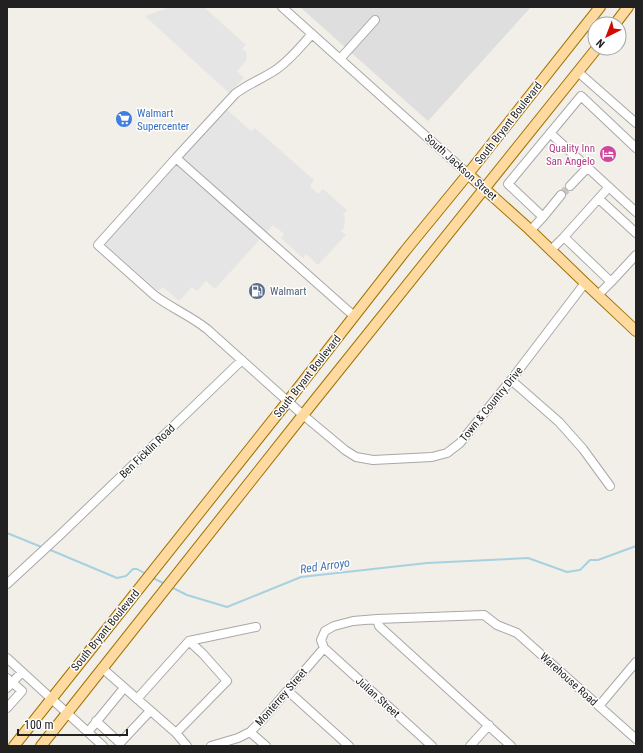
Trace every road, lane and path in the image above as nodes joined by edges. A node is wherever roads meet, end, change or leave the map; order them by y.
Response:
1 (282, 7) edge
2 (628, 7) edge
3 (596, 9) edge
4 (621, 16) edge
5 (375, 20) dead end
6 (312, 34) junction
7 (591, 56) edge
8 (340, 59) junction
9 (578, 72) junction
10 (636, 123) edge
11 (550, 133) junction
12 (634, 143) edge
13 (176, 158) junction
14 (588, 167) junction
15 (468, 174) junction
16 (570, 186) tunnel mouth
17 (609, 187) junction
18 (484, 189) junction
19 (562, 195) tunnel mouth
20 (599, 199) junction
21 (636, 212) edge
22 (543, 217) junction
23 (530, 230) junction
24 (636, 233) edge
25 (564, 237) junction
26 (551, 250) junction
27 (636, 255) edge
28 (611, 282) junction
29 (585, 283) junction
30 (598, 295) junction
31 (354, 316) junction
32 (636, 331) edge
33 (242, 360) junction
34 (511, 380) junction
35 (288, 401) junction
36 (303, 415) junction
37 (610, 486) dead end
38 (7, 584) edge
39 (377, 618) junction
40 (256, 627) dead end
41 (189, 641) junction
42 (324, 648) junction
43 (7, 658) edge
44 (636, 662) edge
45 (102, 668) junction
46 (22, 672) junction
47 (9, 683) edge
48 (124, 688) junction
49 (288, 691) junction
50 (51, 698) junction
51 (137, 699) junction
52 (600, 706) junction
53 (7, 708) edge
54 (150, 711) junction
55 (67, 713) junction
56 (96, 722) junction
57 (489, 725) junction
58 (88, 732) junction
59 (250, 732) junction
60 (176, 733) junction
61 (636, 739) edge
62 (122, 744) edge
63 (14, 746) edge
64 (41, 746) edge
65 (103, 746) edge
66 (187, 746) edge
67 (211, 746) edge
68 (266, 746) edge
69 (349, 746) edge
70 (432, 746) edge
71 (470, 746) edge
72 (512, 746) edge

1 - 6 street, South Jackson Street
2 - 4 main road
3 - 15 main road, South Bryant Boulevard
5 - 8 street
6 - 8 street, South Jackson Street
6 - 13 street
7 - 9 main road, South Bryant Boulevard
8 - 15 street, South Jackson Street
9 - 10 street
9 - 18 main road, South Bryant Boulevard
11 - 12 street
11 - 14 street
11 - 22 street
13 - 31 street
13 - 33 street
14 - 16 street
14 - 17 street
15 - 18 main road, South Jackson Street
15 - 31 main road, South Bryant Boulevard
17 - 20 street
17 - 21 street
18 - 23 main road, South Jackson Street
18 - 36 main road, South Bryant Boulevard
19 - 22 street
20 - 24 street
20 - 25 street
22 - 23 street
23 - 26 main road, South Jackson Street
25 - 26 street
25 - 28 street
26 - 29 main road, South Jackson Street
27 - 28 street
28 - 30 street
29 - 30 main road, South Jackson Street
29 - 34 street, Town & Country Drive
30 - 32 main road, South Jackson Street
31 - 35 main road, South Bryant Boulevard
33 - 35 street
33 - 38 street, Ben Ficklin Road
34 - 36 street, Town & Country Drive
34 - 37 street
35 - 36 street, Town & Country Drive
35 - 50 main road, South Bryant Boulevard
36 - 45 main road, South Bryant Boulevard
39 - 42 street, Warehouse Road
39 - 52 street, Warehouse Road
39 - 57 street
40 - 41 street
41 - 51 street
41 - 60 street
42 - 49 street, Monterrey Street
42 - 70 street, Julian Street
43 - 46 street
44 - 52 street
45 - 48 street
45 - 55 main road, South Bryant Boulevard
46 - 47 street
46 - 50 street
47 - 53 street
48 - 51 street
48 - 56 street
49 - 59 street, Monterrey Street
49 - 69 street
50 - 55 street
50 - 63 main road, South Bryant Boulevard
51 - 54 street
52 - 61 street, Warehouse Road
54 - 60 street
54 - 62 street
55 - 58 street
55 - 64 main road, South Bryant Boulevard
56 - 58 street
56 - 62 street
57 - 71 street
57 - 72 street
58 - 65 street
59 - 67 street, Monterrey Street
59 - 68 street
60 - 66 street

